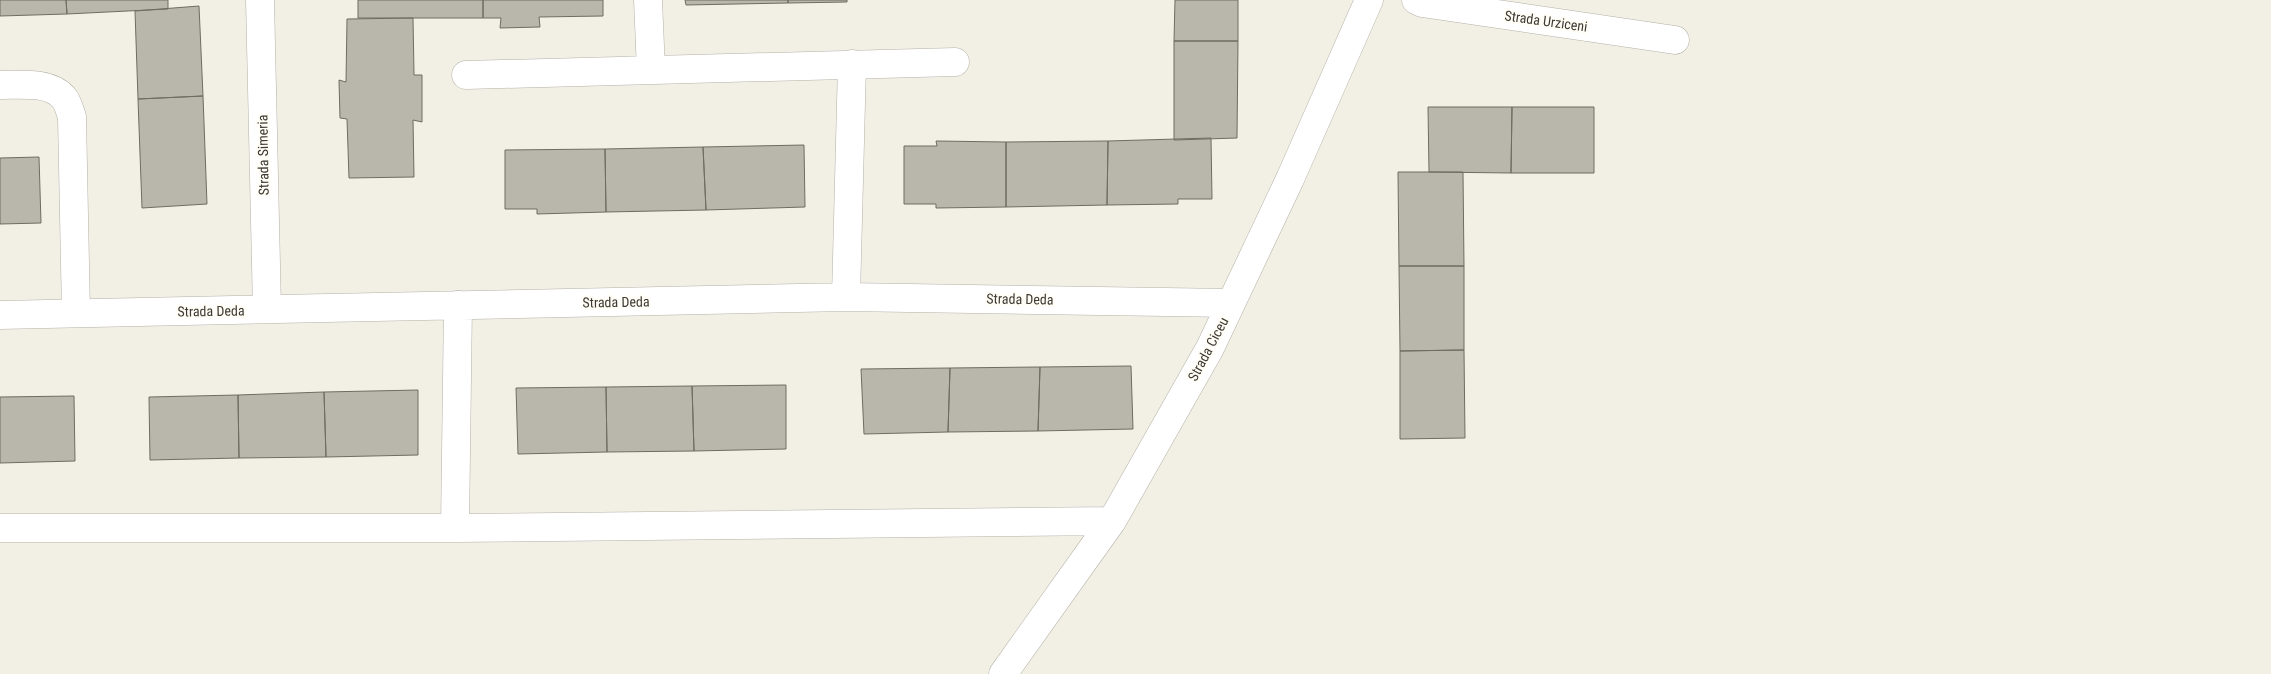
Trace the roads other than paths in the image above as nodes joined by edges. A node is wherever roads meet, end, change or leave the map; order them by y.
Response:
1 (260, 0) edge
2 (648, 0) edge
3 (1369, 0) edge
4 (1416, 0) edge
5 (1675, 40) dead end
6 (955, 62) dead end
7 (852, 64) junction
8 (651, 70) junction
9 (466, 75) dead end
10 (0, 85) edge
11 (846, 297) junction
12 (1231, 303) junction
13 (458, 305) junction
14 (267, 309) junction
15 (76, 313) junction
16 (0, 315) edge
17 (1112, 521) junction
18 (0, 528) edge
19 (454, 528) junction
20 (1010, 665) edge

1 - 14 street, Strada Simeria
2 - 8 street
3 - 12 street, Strada Ciceu
4 - 5 street, Strada Urziceni
6 - 7 street
7 - 8 street
7 - 11 street
8 - 9 street
10 - 15 street
11 - 12 street, Strada Deda
11 - 13 street, Strada Deda
12 - 17 street, Strada Ciceu
13 - 14 street, Strada Deda
13 - 19 street
14 - 15 street, Strada Deda
15 - 16 street, Strada Deda
17 - 19 street
17 - 20 street, Strada Ciceu
18 - 19 street

